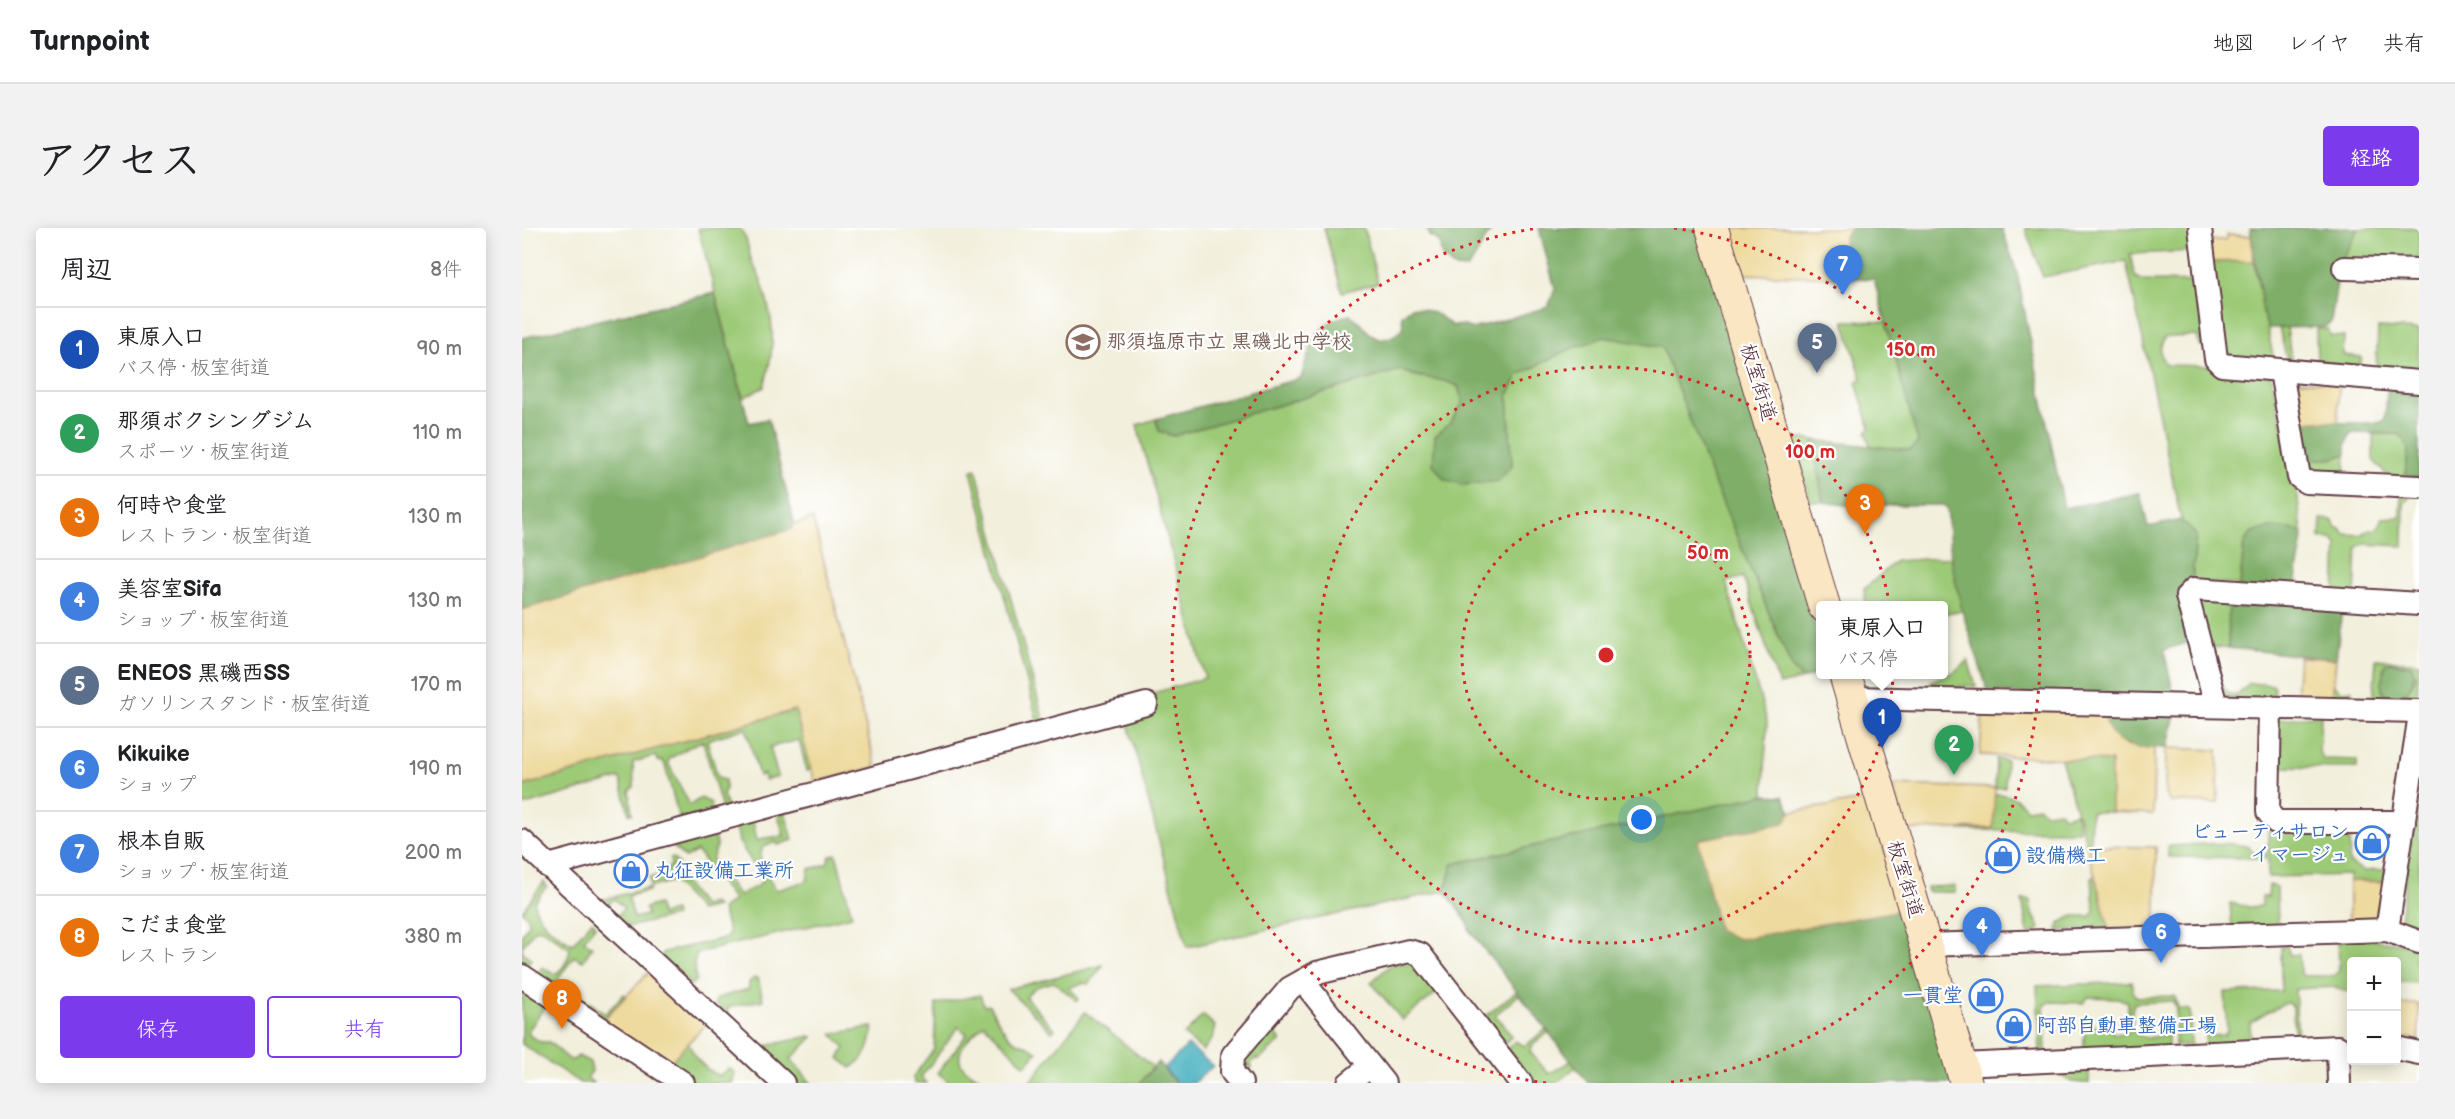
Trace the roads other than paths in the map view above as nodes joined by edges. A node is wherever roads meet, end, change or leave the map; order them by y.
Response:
1 (1712, 228) edge
2 (2199, 228) edge
3 (2344, 268) dead end
4 (2419, 270) edge
5 (2281, 371) junction
6 (2419, 382) edge
7 (2419, 487) edge
8 (1823, 601) edge
9 (2419, 604) edge
10 (1848, 686) edge
11 (1146, 704) dead end
12 (2216, 706) junction
13 (2270, 707) junction
14 (2419, 711) edge
15 (2419, 721) edge
16 (2404, 822) junction
17 (522, 841) edge
18 (548, 866) junction
19 (2387, 930) junction
20 (2419, 942) edge
21 (1925, 945) junction
22 (522, 976) edge
23 (1303, 981) junction
24 (2345, 1047) edge
25 (2401, 1049) edge
26 (2419, 1053) edge
27 (1377, 1074) edge
28 (1963, 1074) edge
29 (683, 1083) edge
30 (783, 1083) edge
31 (1241, 1083) edge
32 (1349, 1083) edge
33 (1521, 1083) edge
34 (2339, 1083) edge

1 - 8 main road, 板室街道
2 - 5 street
3 - 4 street
5 - 6 street
5 - 7 street
9 - 12 street
10 - 12 street
10 - 21 main road, 板室街道
11 - 18 street
12 - 13 street
13 - 14 street
13 - 16 street
15 - 16 street
16 - 19 street
17 - 18 street
18 - 30 street
19 - 20 street
19 - 21 street
21 - 28 main road, 板室街道
22 - 29 street
23 - 27 street
23 - 31 street
23 - 33 street
24 - 28 street
24 - 34 street
25 - 26 street
27 - 32 street

